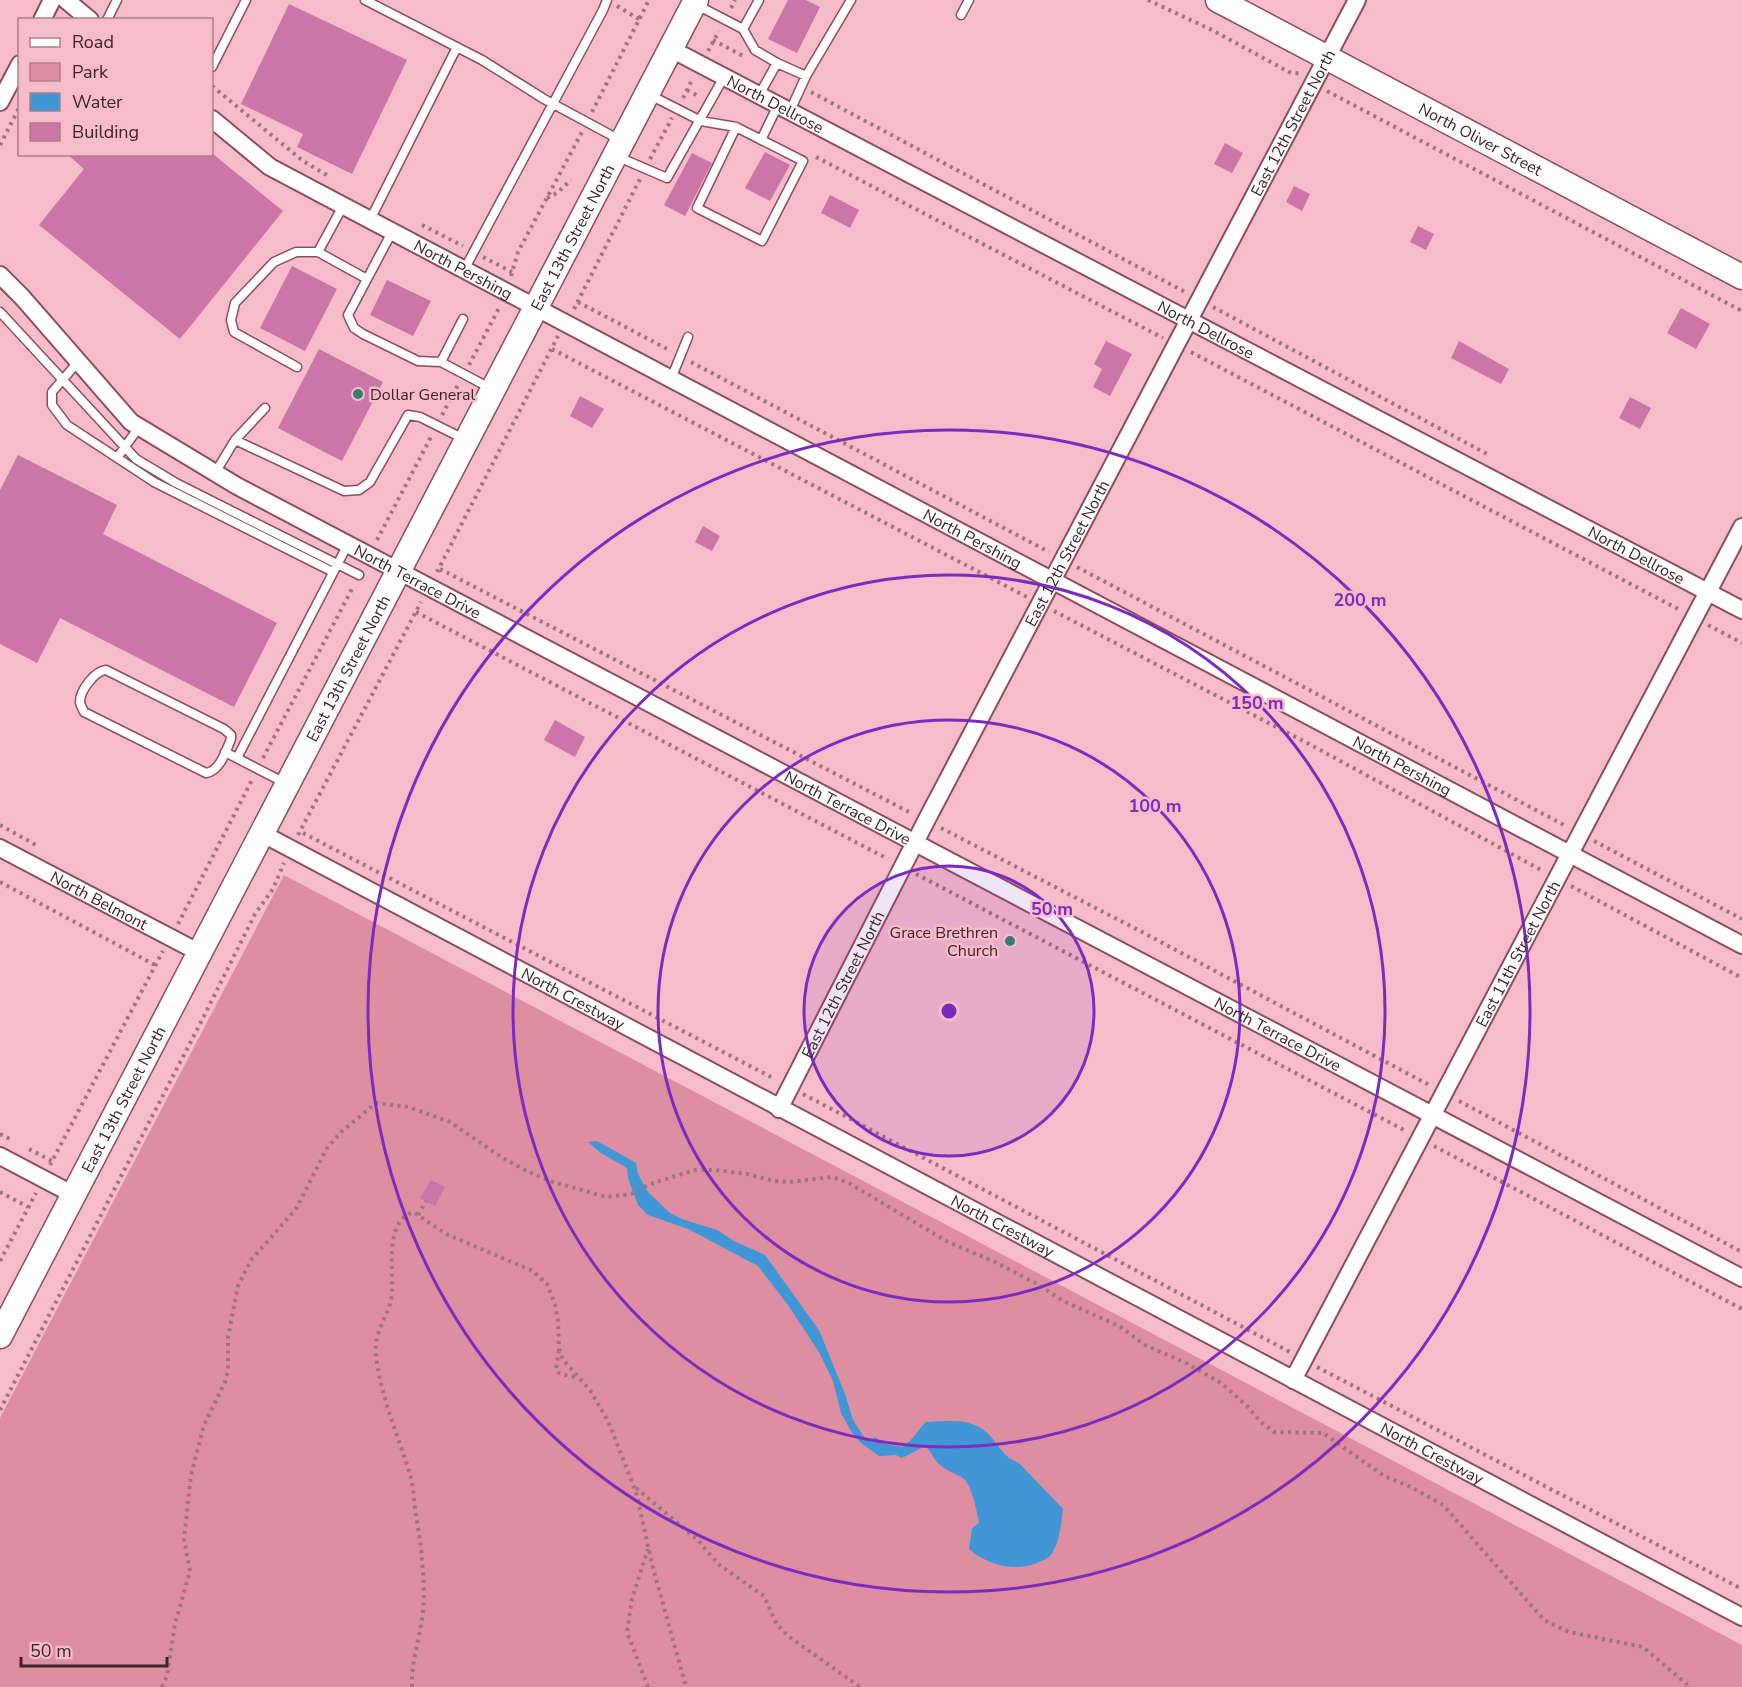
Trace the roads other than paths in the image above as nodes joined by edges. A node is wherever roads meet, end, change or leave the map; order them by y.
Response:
1 (52, 0) edge
2 (66, 0) edge
3 (117, 0) edge
4 (246, 0) edge
5 (365, 0) edge
6 (607, 0) edge
7 (759, 0) edge
8 (851, 0) edge
9 (969, 0) edge
10 (1218, 0) edge
11 (1357, 0) edge
12 (696, 2) edge
13 (961, 15) dead end
14 (43, 18) edge
15 (88, 18) edge
16 (108, 18) edge
17 (743, 29) junction
18 (457, 47) junction
19 (670, 49) junction
20 (1327, 57) junction
21 (777, 63) junction
22 (213, 65) edge
23 (18, 68) edge
24 (806, 76) junction
25 (724, 77) junction
26 (647, 94) junction
27 (759, 95) junction
28 (0, 102) edge
29 (553, 104) junction
30 (784, 108) junction
31 (213, 120) edge
32 (701, 122) junction
33 (736, 127) junction
34 (761, 140) junction
35 (619, 149) junction
36 (343, 206) junction
37 (370, 220) junction
38 (392, 232) junction
39 (318, 252) junction
40 (464, 270) junction
41 (0, 275) edge
42 (1742, 277) edge
43 (367, 279) junction
44 (536, 308) junction
45 (0, 312) edge
46 (464, 319) dead end
47 (1188, 320) junction
48 (688, 337) dead end
49 (78, 362) junction
50 (441, 362) junction
51 (297, 367) dead end
52 (671, 379) junction
53 (63, 380) junction
54 (494, 390) junction
55 (265, 408) dead end
56 (139, 427) junction
57 (235, 440) junction
58 (467, 441) junction
59 (125, 447) junction
60 (117, 458) junction
61 (215, 473) junction
62 (1742, 527) edge
63 (348, 544) junction
64 (335, 568) junction
65 (400, 571) junction
66 (359, 575) road end
67 (1052, 580) junction
68 (1708, 592) junction
69 (1742, 610) edge
70 (225, 752) junction
71 (237, 758) junction
72 (288, 785) junction
73 (262, 834) junction
74 (915, 842) junction
75 (0, 848) edge
76 (1570, 854) junction
77 (1742, 945) edge
78 (200, 953) junction
79 (778, 1108) junction
80 (1433, 1115) junction
81 (0, 1156) edge
82 (74, 1195) junction
83 (1742, 1278) edge
84 (0, 1336) edge
85 (1293, 1380) junction
86 (1742, 1617) edge

1 - 14 street
2 - 15 street
3 - 16 lane
4 - 22 lane
5 - 18 lane
6 - 29 lane
7 - 17 lane
8 - 24 lane
9 - 13 lane
10 - 20 main road, North Oliver Street
11 - 20 street, East 12th Street North
12 - 17 lane
12 - 19 main road, East 13th Street North
17 - 21 lane
18 - 29 lane
18 - 37 lane
19 - 25 street, North Dellrose
19 - 26 main road, East 13th Street North
20 - 42 main road, North Oliver Street
20 - 47 street, East 12th Street North
21 - 24 lane
21 - 27 lane
23 - 28 street
24 - 30 lane
25 - 27 street, North Dellrose
25 - 32 lane
26 - 32 lane
26 - 35 main road, East 13th Street North
27 - 30 street, North Dellrose
29 - 35 lane
29 - 40 lane
30 - 34 lane
30 - 47 street, North Dellrose
31 - 36 street, North Pershing
32 - 33 lane
32 - 35 lane
33 - 34 lane
33 - 34 lane
35 - 44 main road, East 13th Street North
36 - 37 street, North Pershing
36 - 39 lane
37 - 38 street, North Pershing
38 - 40 street, North Pershing
38 - 43 lane
39 - 43 lane
39 - 51 lane
40 - 44 street, North Pershing
41 - 49 street, North Terrace Drive
43 - 50 lane
44 - 52 street, North Pershing
44 - 54 main road, East 13th Street North
45 - 53 lane
46 - 50 lane
47 - 67 street, East 12th Street North
47 - 68 street, North Dellrose
48 - 52 lane
49 - 53 lane
49 - 56 street, North Terrace Drive
50 - 54 lane
52 - 67 street, North Pershing
53 - 59 lane
53 - 60 lane
54 - 58 main road, East 13th Street North
55 - 57 lane
56 - 59 lane
56 - 61 street, North Terrace Drive
57 - 58 lane
57 - 61 lane
58 - 65 main road, East 13th Street North
59 - 60 lane
59 - 64 lane
60 - 64 lane
61 - 63 street, North Terrace Drive
62 - 68 street, East 11th Street North
63 - 64 lane
63 - 65 street, North Terrace Drive
64 - 66 lane
64 - 71 lane
65 - 72 main road, East 13th Street North
65 - 74 street, North Terrace Drive
67 - 74 street, East 12th Street North
67 - 76 street, North Pershing
68 - 69 street, North Dellrose
68 - 76 street, East 11th Street North
70 - 70 lane
70 - 71 lane
71 - 72 lane
72 - 73 main road, East 13th Street North
73 - 78 main road, East 13th Street North
73 - 79 street, North Crestway
74 - 79 street, East 12th Street North
74 - 80 street, North Terrace Drive
75 - 78 street, North Belmont
76 - 77 street, North Pershing
76 - 80 street, East 11th Street North
78 - 82 main road, East 13th Street North
79 - 85 street, North Crestway
80 - 83 street, North Terrace Drive
80 - 85 street, East 11th Street North
81 - 82 street
82 - 84 main road, East 13th Street North
85 - 86 street, North Crestway

